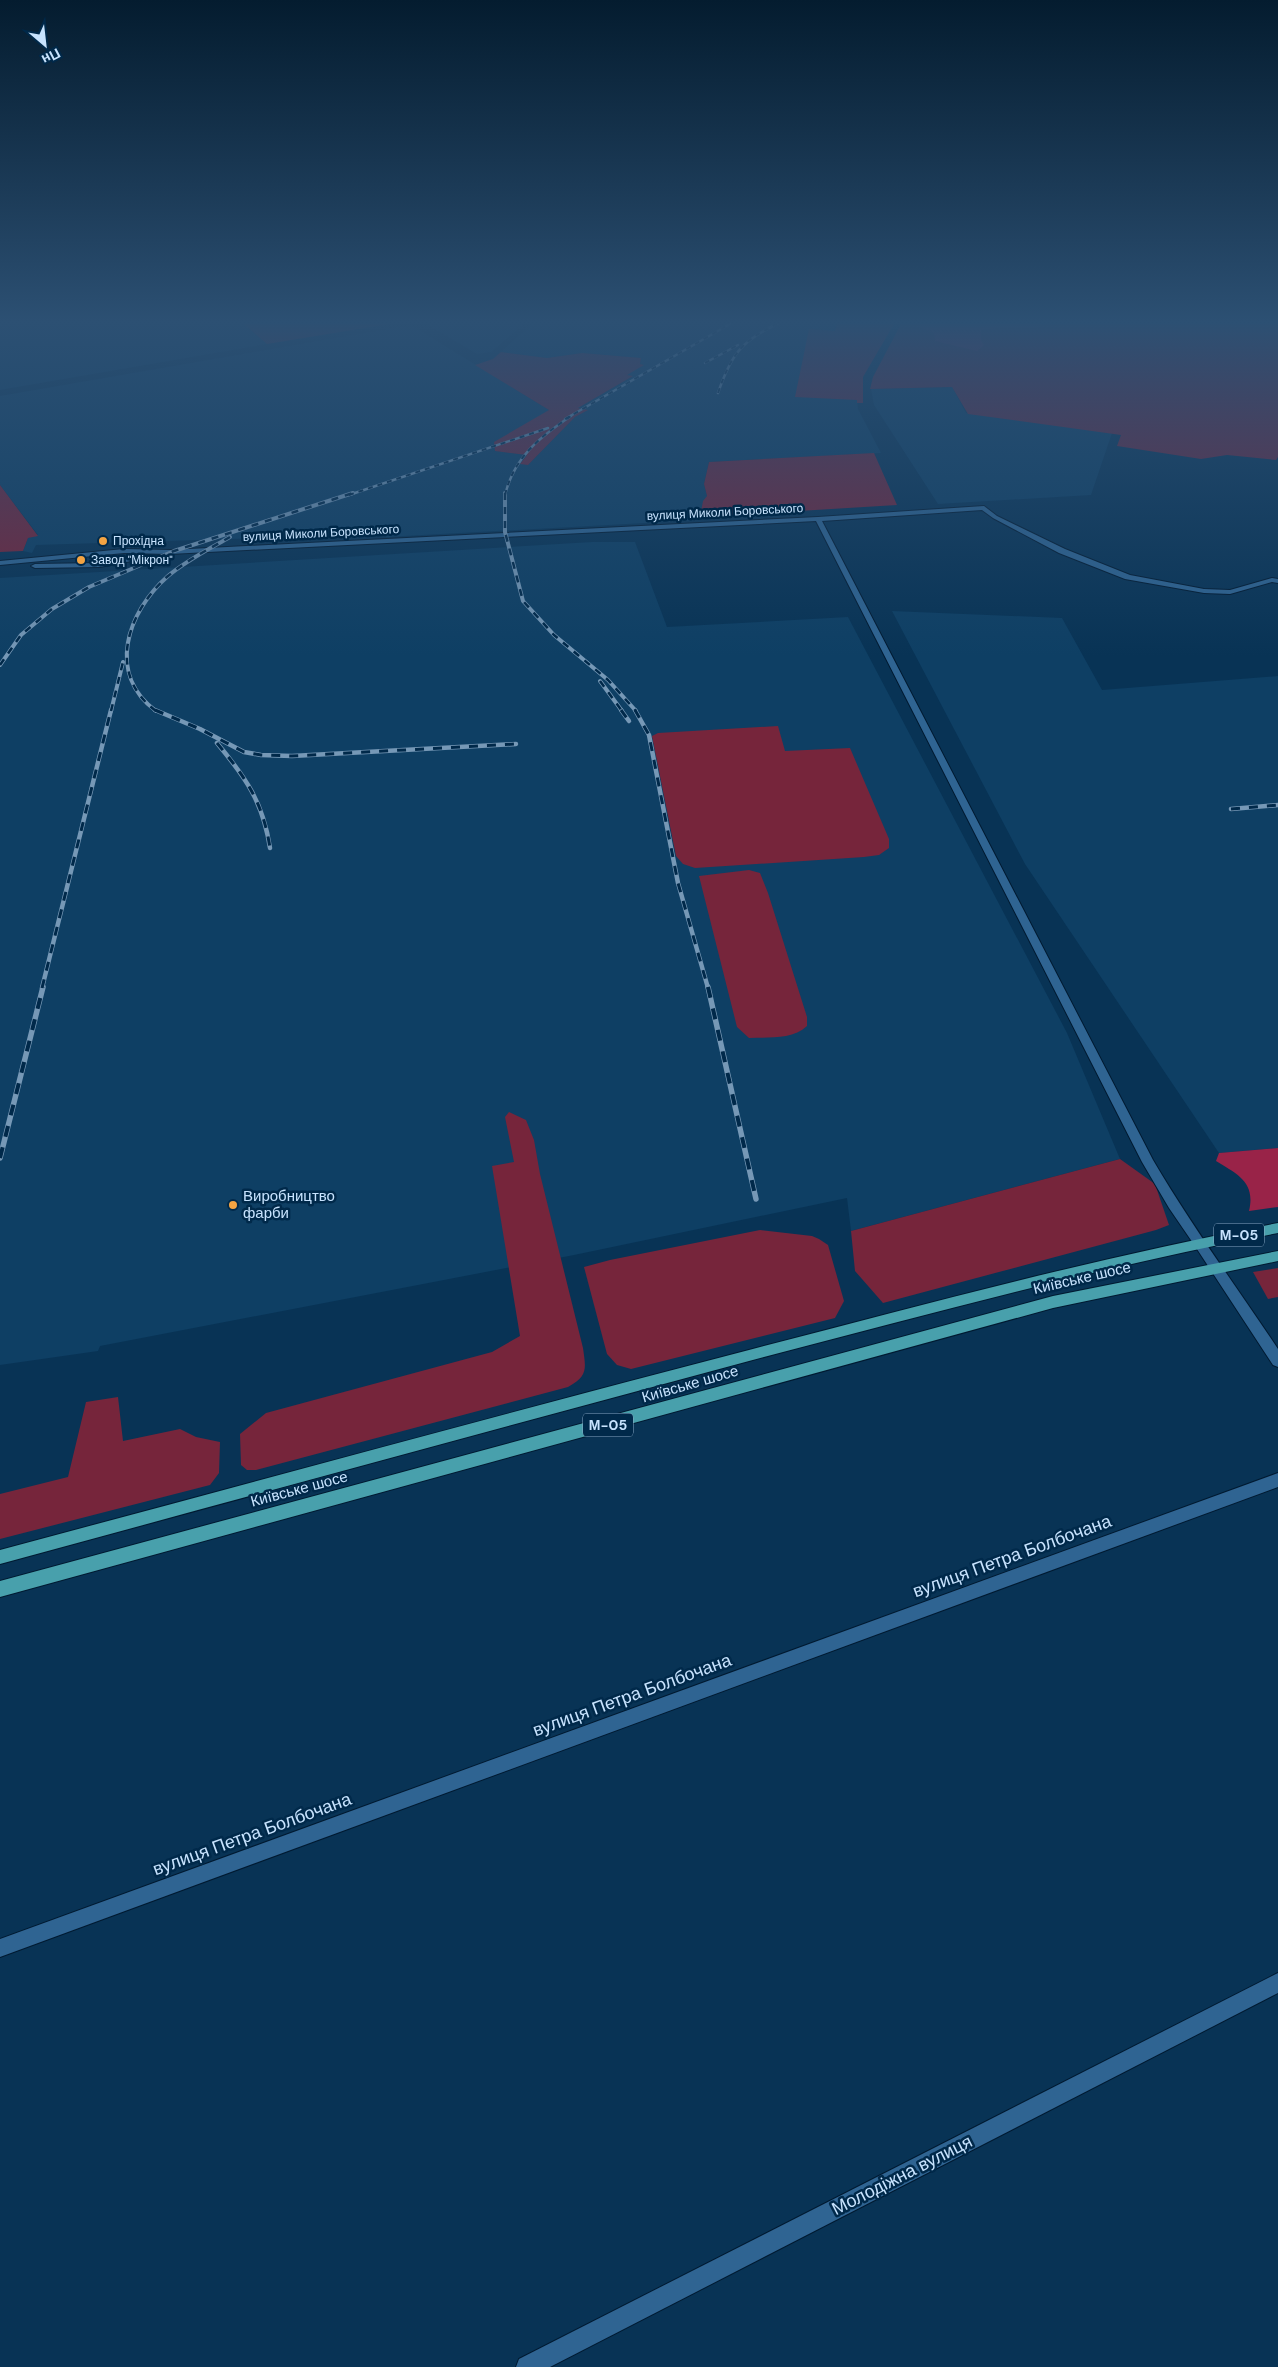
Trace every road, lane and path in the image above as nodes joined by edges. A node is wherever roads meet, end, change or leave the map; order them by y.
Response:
1 (818, 519) junction
2 (97, 553) junction
3 (154, 553) junction
4 (76, 555) junction
5 (0, 564) edge
6 (92, 566) junction
7 (76, 567) junction
8 (1278, 581) edge
9 (1278, 1228) edge
10 (1200, 1242) junction
11 (1278, 1256) edge
12 (1217, 1267) junction
13 (1278, 1362) edge
14 (1278, 1480) edge
15 (0, 1557) edge
16 (0, 1589) edge
17 (0, 1948) edge
18 (1278, 1983) edge
19 (527, 2367) edge

1 - 3 street, вулиця Миколи Боровського
1 - 8 street, вулиця Миколи Боровського
1 - 10 street
2 - 3 street, вулиця Миколи Боровського
2 - 4 street, вулиця Миколи Боровського
2 - 6 street
3 - 6 street, вулиця Миколи Боровського
4 - 5 street, вулиця Миколи Боровського
4 - 7 street
5 - 7 street, вулиця Миколи Боровського
6 - 7 street, вулиця Миколи Боровського
9 - 10 main road, М-05
10 - 12 street
10 - 15 main road, М-05
11 - 12 main road, М-05
12 - 13 street
12 - 16 main road, Київське шосе / М-05
14 - 17 street, вулиця Петра Болбочана
18 - 19 street, Молодіжна вулиця

